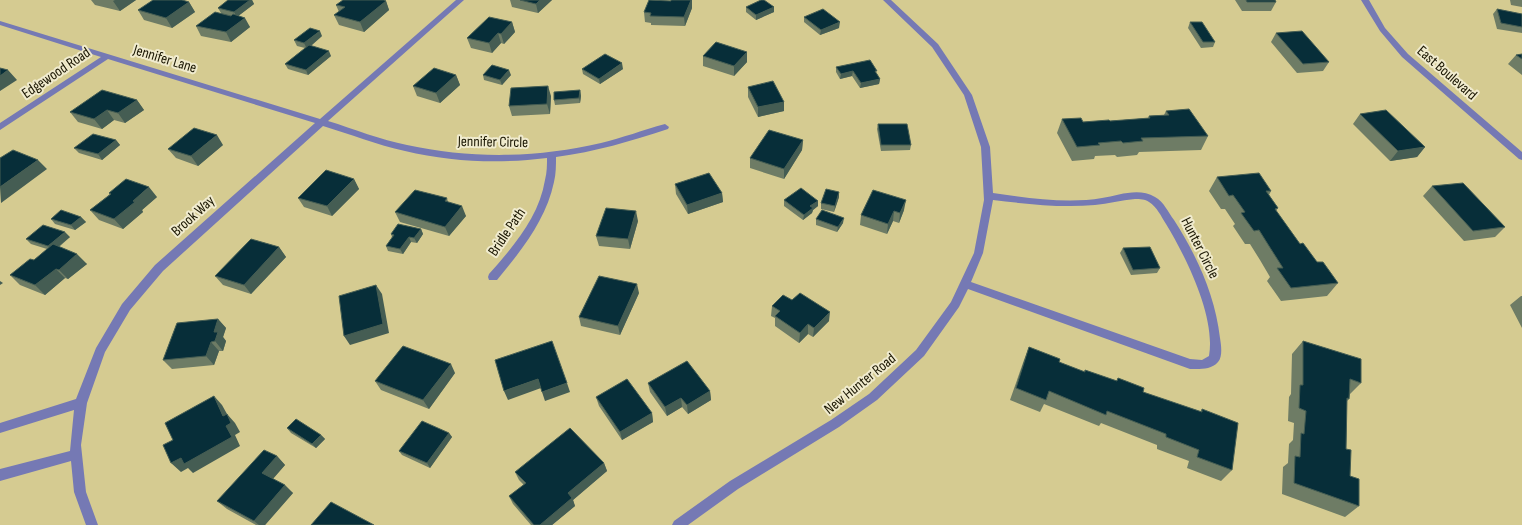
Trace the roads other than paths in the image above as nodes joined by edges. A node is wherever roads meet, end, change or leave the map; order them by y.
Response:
1 (460, 0) edge
2 (887, 0) edge
3 (1365, 0) edge
4 (0, 23) edge
5 (107, 56) junction
6 (321, 122) junction
7 (0, 126) edge
8 (665, 127) dead end
9 (552, 156) junction
10 (1522, 157) edge
11 (990, 196) junction
12 (493, 277) dead end
13 (966, 284) junction
14 (81, 402) junction
15 (0, 428) edge
16 (77, 454) junction
17 (0, 475) edge
18 (92, 525) edge
19 (678, 525) edge

1 - 6 street, Brook Way
2 - 11 street, New Hunter Road
3 - 10 street, East Boulevard
4 - 5 street, Jennifer Lane
5 - 6 street, Jennifer Lane
5 - 7 street, Edgewood Road
6 - 9 street, Jennifer Circle
6 - 14 street, Brook Way
8 - 9 street, Jennifer Circle
9 - 12 street, Bridle Path
11 - 13 street, New Hunter Road
11 - 13 street, Hunter Circle
13 - 19 street, New Hunter Road
14 - 15 street
14 - 16 street, Brook Way
16 - 17 street
16 - 18 street, Brook Way

